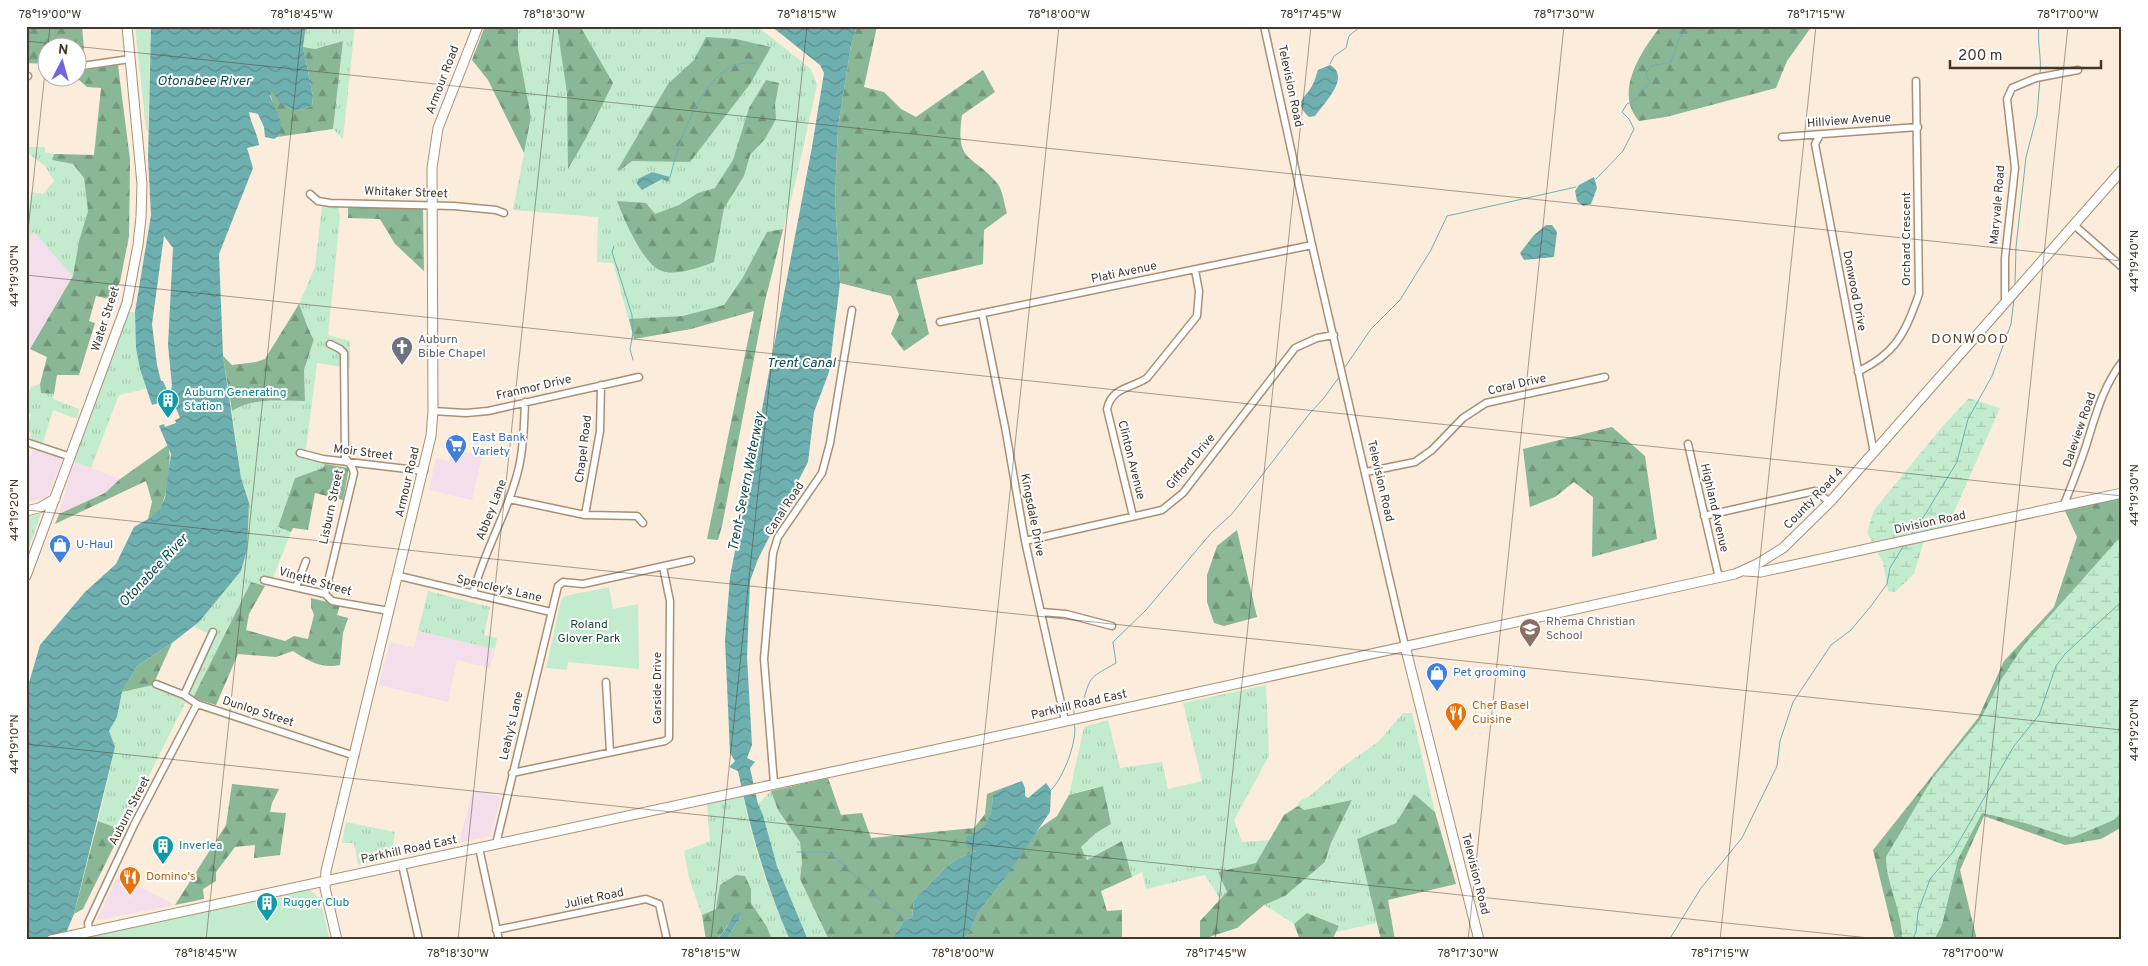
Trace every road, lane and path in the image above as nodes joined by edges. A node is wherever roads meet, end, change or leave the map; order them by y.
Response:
1 (127, 26) edge
2 (478, 26) edge
3 (1264, 26) edge
4 (130, 59) junction
5 (88, 65) edge
6 (2078, 70) dead end
7 (1916, 81) dead end
8 (1918, 127) junction
9 (1820, 135) junction
10 (1782, 137) dead end
11 (2122, 170) edge
12 (310, 194) dead end
13 (432, 206) junction
14 (504, 213) dead end
15 (2074, 225) junction
16 (1312, 245) junction
17 (2122, 267) edge
18 (1195, 270) junction
19 (2005, 303) junction
20 (852, 310) dead end
21 (982, 313) junction
22 (940, 322) dead end
23 (1334, 334) junction
24 (330, 344) dead end
25 (2122, 362) edge
26 (1858, 372) junction
27 (639, 377) dead end
28 (1605, 377) dead end
29 (601, 384) junction
30 (525, 402) junction
31 (434, 411) junction
32 (26, 442) edge
33 (1688, 444) dead end
34 (300, 453) dead end
35 (1874, 453) junction
36 (71, 457) junction
37 (349, 463) junction
38 (424, 472) junction
39 (1366, 472) junction
40 (2122, 493) edge
41 (509, 498) junction
42 (55, 499) junction
43 (1830, 502) junction
44 (2063, 507) junction
45 (39, 508) junction
46 (26, 512) edge
47 (585, 515) junction
48 (1133, 516) junction
49 (1704, 516) junction
50 (46, 521) junction
51 (643, 523) dead end
52 (1025, 541) junction
53 (691, 560) dead end
54 (306, 561) dead end
55 (663, 566) junction
56 (1742, 570) junction
57 (26, 576) edge
58 (399, 576) junction
59 (1719, 578) junction
60 (264, 580) dead end
61 (296, 587) junction
62 (325, 594) junction
63 (473, 594) junction
64 (389, 611) junction
65 (551, 612) junction
66 (1041, 612) junction
67 (1112, 626) dead end
68 (213, 632) dead end
69 (1405, 646) junction
70 (606, 682) dead end
71 (156, 684) dead end
72 (184, 695) junction
73 (197, 704) junction
74 (1065, 721) junction
75 (610, 752) junction
76 (355, 756) junction
77 (512, 773) junction
78 (774, 784) junction
79 (496, 844) junction
80 (478, 848) junction
81 (402, 865) junction
82 (325, 880) junction
83 (89, 930) junction
84 (496, 930) junction
85 (51, 940) edge
86 (337, 940) edge
87 (420, 940) edge
88 (498, 940) edge
89 (667, 940) edge
90 (1479, 940) edge

1 - 4 main road, Water Street
2 - 13 main road, Armour Road
3 - 16 street, Television Road
4 - 5 street
4 - 36 main road, Water Street
6 - 19 street, Maryvale Road
7 - 8 street, Orchard Crescent
8 - 9 street, Hillview Avenue
8 - 26 street, Orchard Crescent
9 - 10 street, Hillview Avenue
9 - 26 street, Donwood Drive
11 - 15 main road, County Road 4
12 - 13 street, Whitaker Street
13 - 14 street, Whitaker Street
13 - 31 main road, Armour Road
15 - 17 street
15 - 19 main road, County Road 4
16 - 18 street, Plati Avenue
16 - 23 street, Television Road
18 - 21 street, Plati Avenue
18 - 48 street, Clinton Avenue
19 - 35 main road, County Road 4
20 - 78 street, Canal Road
21 - 22 street, Plati Avenue
21 - 52 street, Kingsdale Drive
23 - 39 street, Television Road
23 - 48 street, Gifford Drive
24 - 37 street, Lisburn Street
25 - 44 street, Daleview Road
26 - 35 street, Donwood Drive
27 - 29 street, Franmor Drive
28 - 39 street, Coral Drive
29 - 30 street, Franmor Drive
29 - 47 street, Chapel Road
30 - 31 street, Franmor Drive
30 - 41 street, Abbey Lane
31 - 38 main road, Armour Road
32 - 36 street
33 - 49 street, Highland Avenue
34 - 37 street, Moir Street
35 - 43 main road, County Road 4
36 - 42 main road, Water Street
37 - 38 street, Moir Street
37 - 62 street, Lisburn Street
38 - 58 main road, Armour Road
39 - 69 street, Television Road
40 - 44 main road, Division Road
41 - 47 street
41 - 63 street, Abbey Lane
42 - 45 main road
42 - 50 main road, Water Street
43 - 49 street
43 - 56 main road, County Road 4
44 - 56 main road, Division Road
45 - 46 main road
45 - 50 main road
47 - 51 street
48 - 52 street, Gifford Drive
49 - 59 street, Highland Avenue
50 - 57 main road, Water Street
52 - 66 street, Kingsdale Drive
53 - 55 street, Spencley's Lane
54 - 61 street
55 - 65 street, Spencley's Lane
55 - 75 street, Garside Drive
56 - 59 main road, County Road 4
58 - 63 street, Spencley's Lane
58 - 64 main road, Armour Road
59 - 69 main road, County Road 4
60 - 61 street, Vinette Street
61 - 62 street, Vinette Street
62 - 64 street, Vinette Street
63 - 65 street, Spencley's Lane
64 - 76 main road, Armour Road
65 - 77 street, Leahy's Lane
66 - 67 street
66 - 74 street, Kingsdale Drive
68 - 72 street
69 - 74 main road, Parkhill Road East
69 - 90 main road, Television Road
70 - 75 street
71 - 72 street, Dunlop Street
72 - 73 street, Dunlop Street
73 - 76 street, Dunlop Street
73 - 83 street, Auburn Street
74 - 78 main road, Parkhill Road East
75 - 77 street, Garside Drive
76 - 82 main road, Armour Road
77 - 79 street, Leahy's Lane
78 - 79 main road, Parkhill Road East
79 - 80 main road, Parkhill Road East
80 - 81 main road, Parkhill Road East
80 - 84 street
81 - 82 main road, Parkhill Road East
81 - 87 street
82 - 83 main road, Parkhill Road East
82 - 86 main road, Armour Road
83 - 85 main road, Parkhill Road East
84 - 88 street
84 - 89 street, Juliet Road

